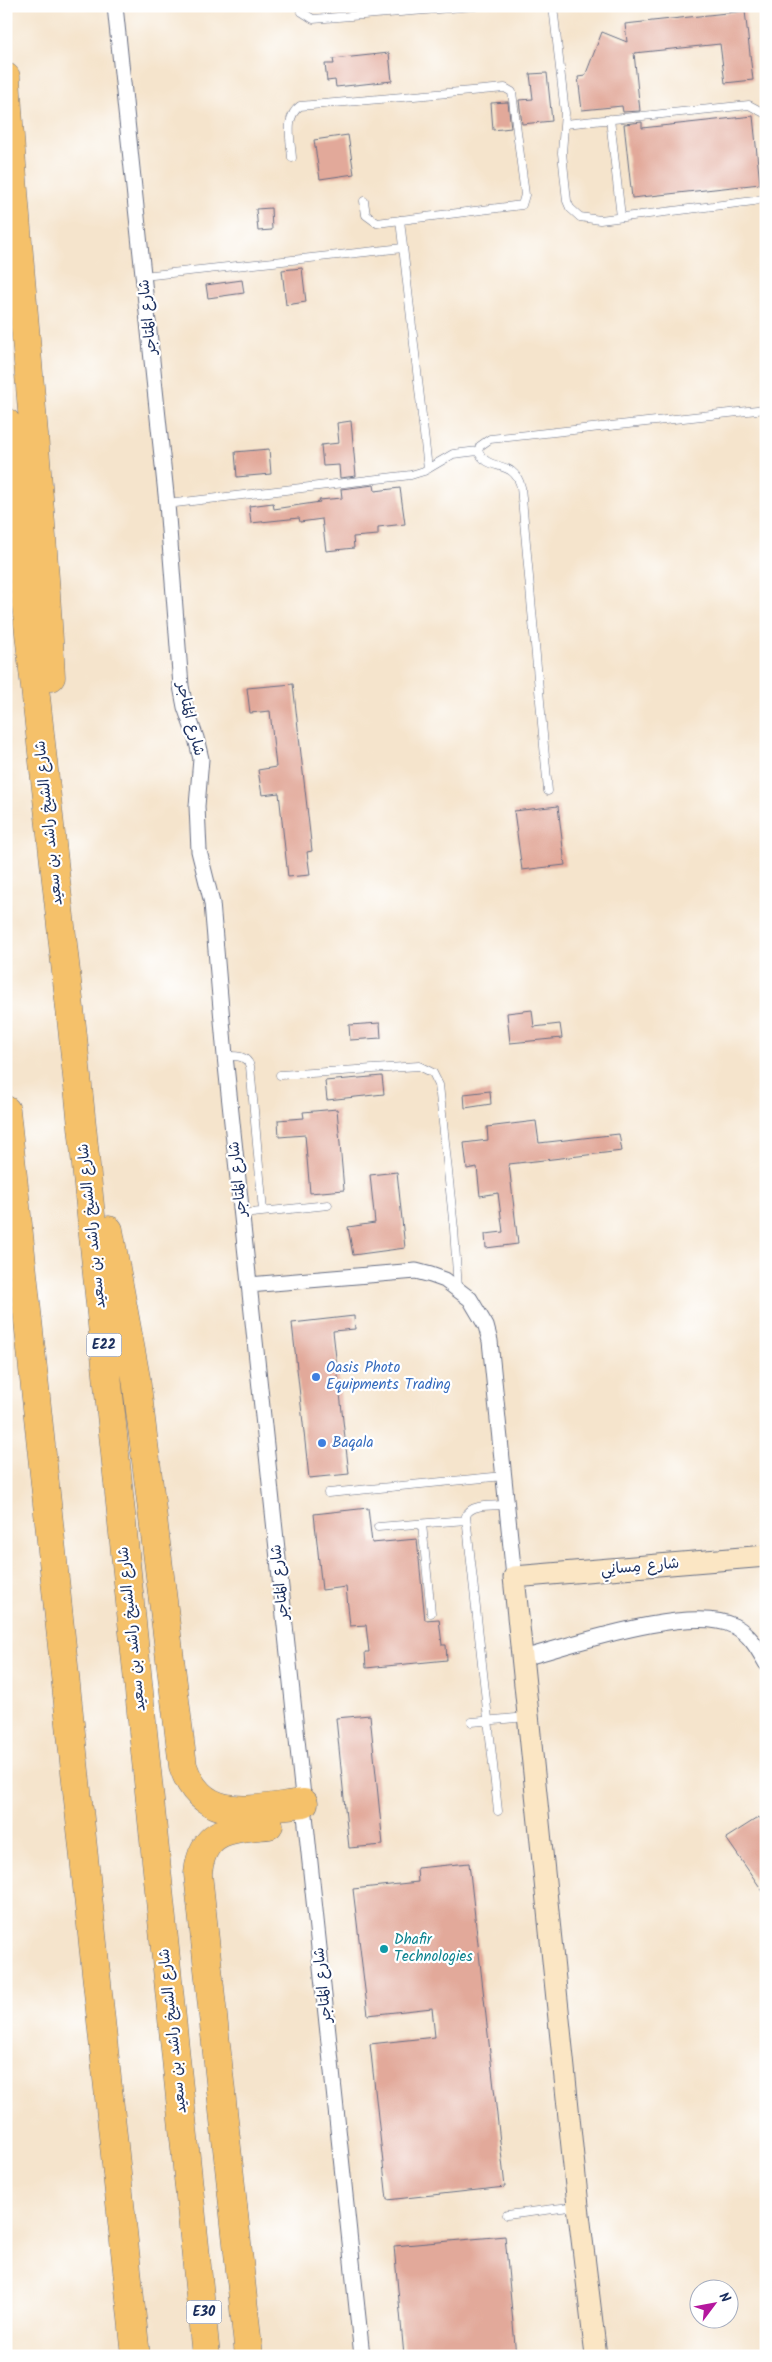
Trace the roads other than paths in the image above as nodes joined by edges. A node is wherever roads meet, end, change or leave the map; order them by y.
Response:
1 (115, 6) edge
2 (298, 6) edge
3 (475, 6) edge
4 (553, 6) edge
5 (6, 77) edge
6 (766, 114) edge
7 (610, 119) junction
8 (565, 124) junction
9 (292, 158) dead end
10 (766, 198) edge
11 (364, 201) dead end
12 (621, 217) junction
13 (400, 220) junction
14 (403, 248) junction
15 (143, 276) junction
16 (766, 409) edge
17 (6, 422) edge
18 (478, 451) junction
19 (428, 469) junction
20 (167, 504) junction
21 (548, 791) dead end
22 (65, 974) junction
23 (72, 1027) junction
24 (225, 1056) junction
25 (280, 1075) dead end
26 (6, 1110) edge
27 (328, 1205) dead end
28 (263, 1211) junction
29 (242, 1214) junction
30 (249, 1284) junction
31 (458, 1288) junction
32 (6, 1292) edge
33 (38, 1413) junction
34 (504, 1476) junction
35 (328, 1493) dead end
36 (507, 1505) junction
37 (466, 1520) junction
38 (422, 1524) junction
39 (378, 1527) dead end
40 (766, 1556) edge
41 (514, 1577) junction
42 (431, 1613) dead end
43 (523, 1658) junction
44 (766, 1663) edge
45 (529, 1716) junction
46 (488, 1721) junction
47 (472, 1722) dead end
48 (498, 1811) dead end
49 (305, 1812) junction
50 (578, 2206) junction
51 (507, 2215) dead end
52 (197, 2268) junction
53 (134, 2356) edge
54 (206, 2356) edge
55 (211, 2356) edge
56 (249, 2356) edge
57 (362, 2356) edge
58 (596, 2356) edge

1 - 15 street, شارع المُتاجر
2 - 3 lane
4 - 8 lane
5 - 22 highway
6 - 7 lane
7 - 8 lane
7 - 12 lane
8 - 12 lane
9 - 13 lane
10 - 12 lane
11 - 13 lane
13 - 14 lane
14 - 15 lane
14 - 19 lane
15 - 20 street, شارع المُتاجر
16 - 18 lane
17 - 22 highway, شارع الشيخ راشد بن سعيد / E22
18 - 19 lane
18 - 21 lane
19 - 20 lane
20 - 24 street, شارع المُتاجر
22 - 23 highway, شارع الشيخ راشد بن سعيد / E22
23 - 49 highway
23 - 52 highway, شارع الشيخ راشد بن سعيد / E22
24 - 28 lane
24 - 29 street, شارع المُتاجر
25 - 31 lane
26 - 33 highway
27 - 28 lane
28 - 29 lane
29 - 30 street, شارع المُتاجر
30 - 31 street
30 - 49 street, شارع المُتاجر
31 - 34 street
32 - 33 highway
33 - 53 highway
34 - 35 lane
34 - 36 street
36 - 37 lane
36 - 41 street
37 - 38 lane
37 - 46 lane
38 - 39 lane
38 - 42 lane
40 - 41 street, شارع مِسانِي
41 - 43 street
43 - 44 street
43 - 45 street
45 - 46 lane
45 - 50 street
46 - 47 lane
46 - 48 lane
49 - 56 highway
49 - 57 street, شارع المُتاجر
50 - 51 lane
50 - 58 street
52 - 54 highway, E22
52 - 55 highway, E30

